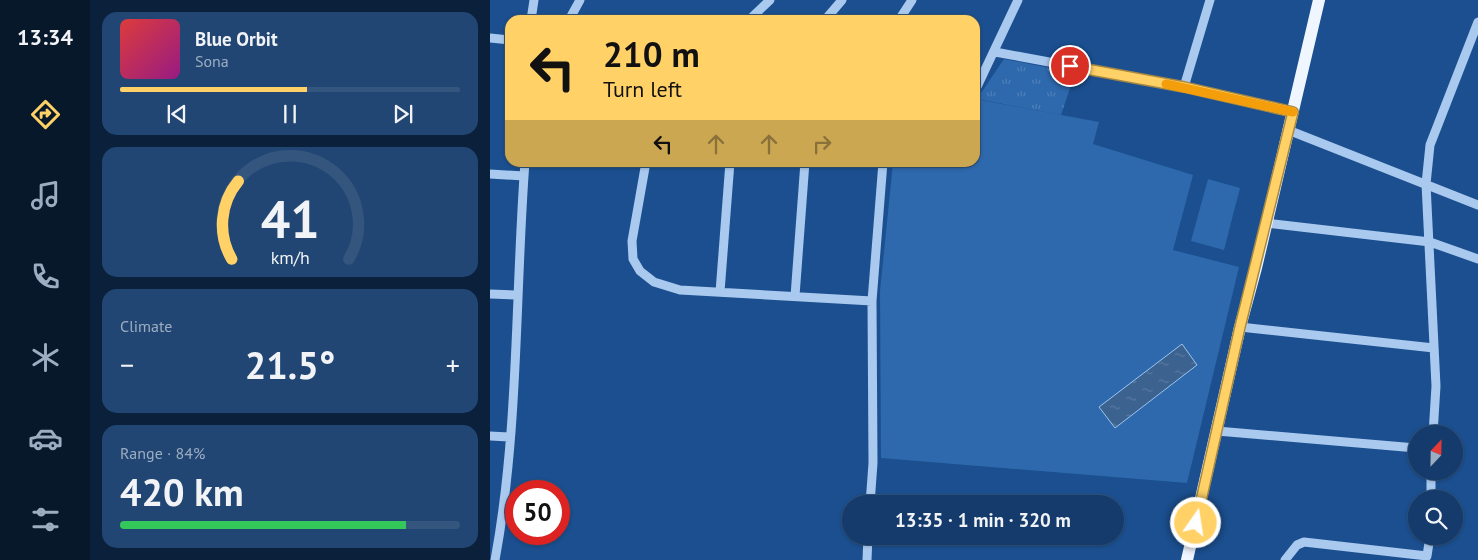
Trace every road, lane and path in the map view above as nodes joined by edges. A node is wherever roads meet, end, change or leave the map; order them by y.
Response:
1 (534, 0) edge
2 (580, 0) edge
3 (770, 0) edge
4 (842, 0) edge
5 (912, 0) edge
6 (1018, 0) edge
7 (1200, 0) edge
8 (1319, 0) edge
9 (1210, 2) edge
10 (532, 15) edge
11 (572, 15) edge
12 (754, 15) edge
13 (829, 15) edge
14 (902, 15) edge
15 (1478, 22) edge
16 (490, 38) edge
17 (505, 40) edge
18 (995, 52) junction
19 (980, 81) edge
20 (1184, 87) junction
21 (1293, 112) junction
22 (1288, 130) junction
23 (525, 167) edge
24 (645, 167) edge
25 (730, 167) edge
26 (805, 167) edge
27 (883, 167) edge
28 (490, 174) edge
29 (524, 176) junction
30 (1426, 184) junction
31 (1478, 205) edge
32 (1265, 223) junction
33 (1430, 242) junction
34 (1478, 259) edge
35 (720, 292) junction
36 (490, 294) edge
37 (516, 295) junction
38 (795, 296) junction
39 (872, 301) junction
40 (1240, 327) junction
41 (1434, 348) junction
42 (1434, 425) edge
43 (1217, 431) junction
44 (490, 436) edge
45 (509, 437) junction
46 (1408, 447) edge
47 (871, 495) edge
48 (868, 545) edge
49 (1428, 545) edge
50 (494, 560) edge
51 (867, 560) edge
52 (1187, 560) edge
53 (1285, 560) edge

1 - 10 street
2 - 11 street
3 - 12 street
4 - 13 street
5 - 14 street
6 - 18 street
7 - 9 street
8 - 21 main road
9 - 20 street
15 - 30 street
16 - 17 street
18 - 19 street
18 - 20 street
20 - 21 street
21 - 22 main road
22 - 30 street
22 - 32 main road
23 - 29 street
24 - 35 street
25 - 35 street
26 - 38 street
27 - 39 street
28 - 29 street
29 - 37 street
30 - 31 street
30 - 33 street
32 - 33 street
32 - 40 main road
33 - 34 street
33 - 41 street
35 - 38 street
36 - 37 street
37 - 45 street
38 - 39 street
39 - 47 street
40 - 41 street
40 - 43 main road
41 - 42 street
43 - 46 street
43 - 52 main road
44 - 45 street
45 - 50 street
48 - 51 street
49 - 53 street

